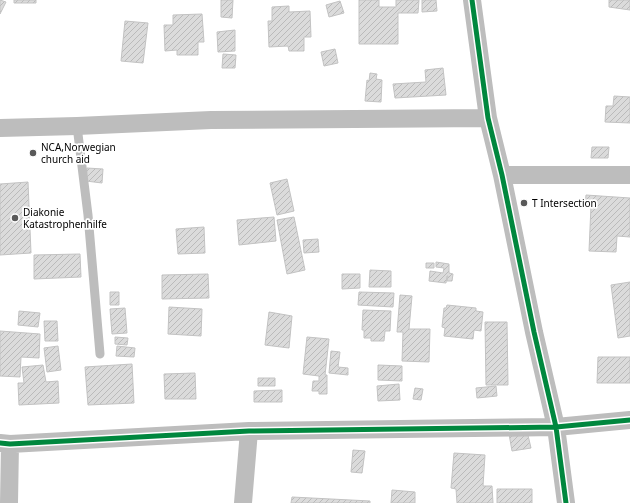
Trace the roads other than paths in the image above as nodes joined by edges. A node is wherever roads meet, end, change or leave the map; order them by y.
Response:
1 (472, 0) edge
2 (488, 118) junction
3 (77, 126) junction
4 (0, 128) edge
5 (502, 175) junction
6 (630, 175) edge
7 (100, 354) dead end
8 (630, 420) edge
9 (556, 427) junction
10 (249, 431) junction
11 (5, 443) edge
12 (9, 503) edge
13 (243, 503) edge
14 (566, 503) edge

1 - 2 street
2 - 3 street
2 - 5 street
3 - 4 street
3 - 7 lane
5 - 6 street
5 - 9 street
8 - 9 street
9 - 10 street
9 - 14 street
10 - 11 street
10 - 13 street
11 - 12 street

